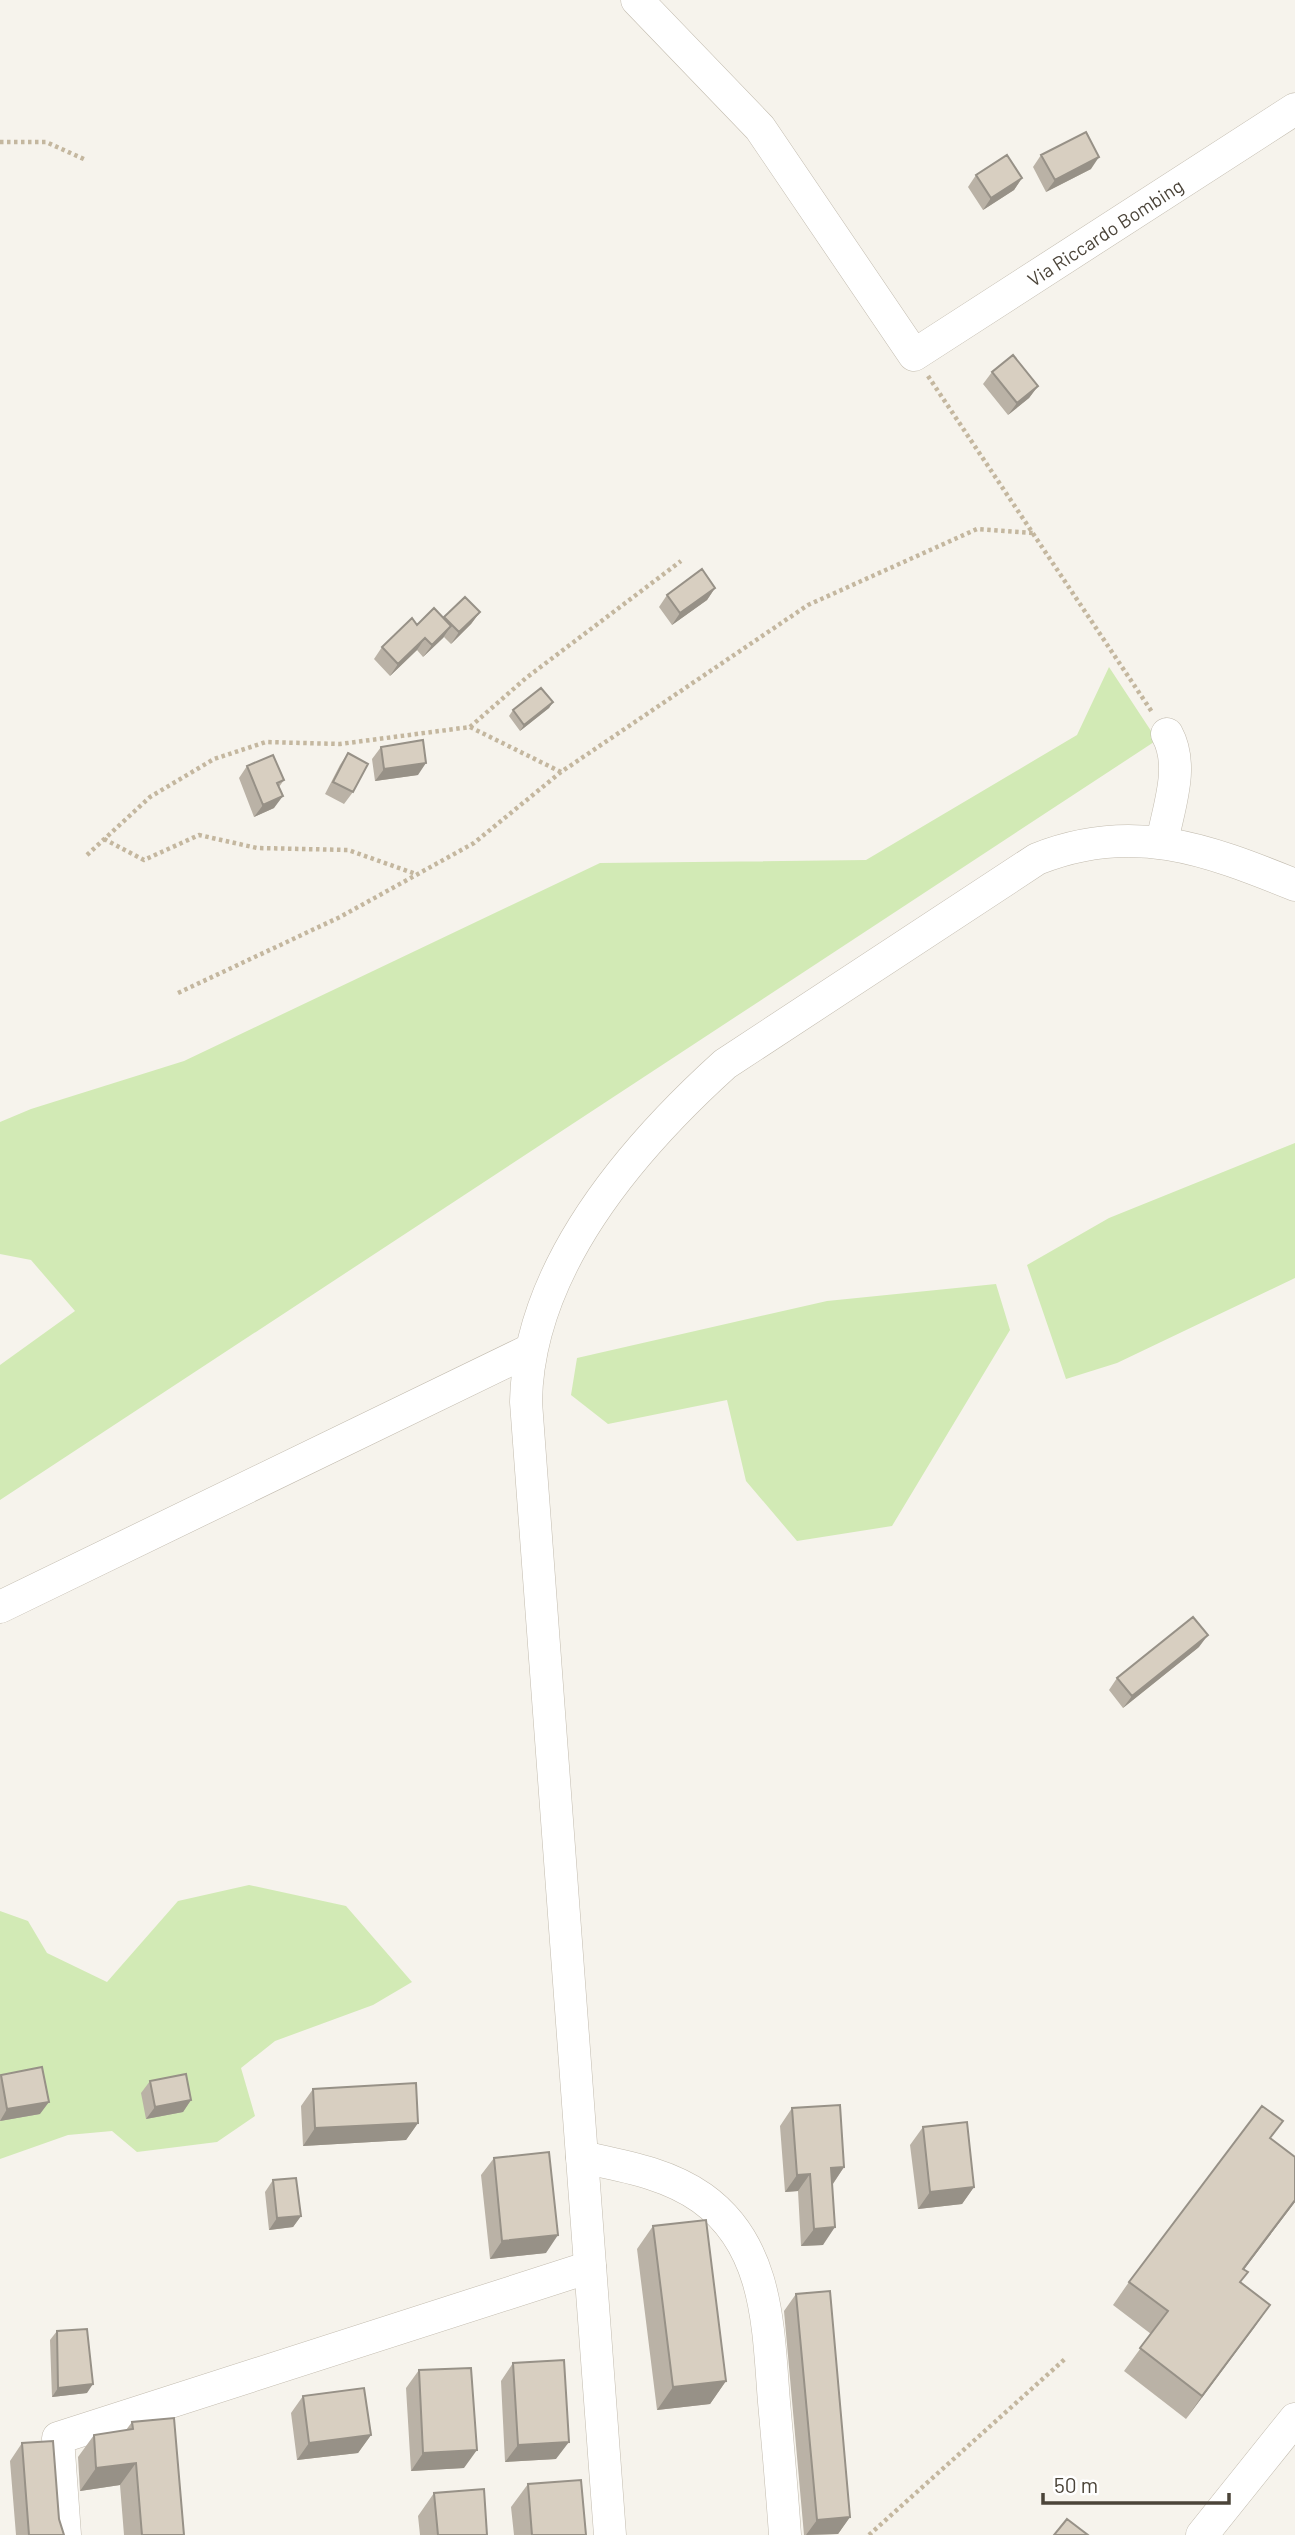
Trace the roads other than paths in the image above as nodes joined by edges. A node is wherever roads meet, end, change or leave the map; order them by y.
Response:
1 (636, 0) edge
2 (1295, 110) edge
3 (1167, 734) road end
4 (1162, 844) junction
5 (1295, 886) edge
6 (530, 1350) junction
7 (0, 1607) edge
8 (582, 2157) junction
9 (590, 2267) junction
10 (1295, 2419) edge
11 (65, 2535) edge
12 (610, 2535) edge
13 (785, 2535) edge
14 (1202, 2535) edge

1 - 2 street, Via Riccardo Bombing
3 - 4 street
4 - 5 street
4 - 6 street
6 - 7 street
6 - 8 street
8 - 9 street
8 - 13 street
9 - 11 street
9 - 12 street
10 - 14 street

